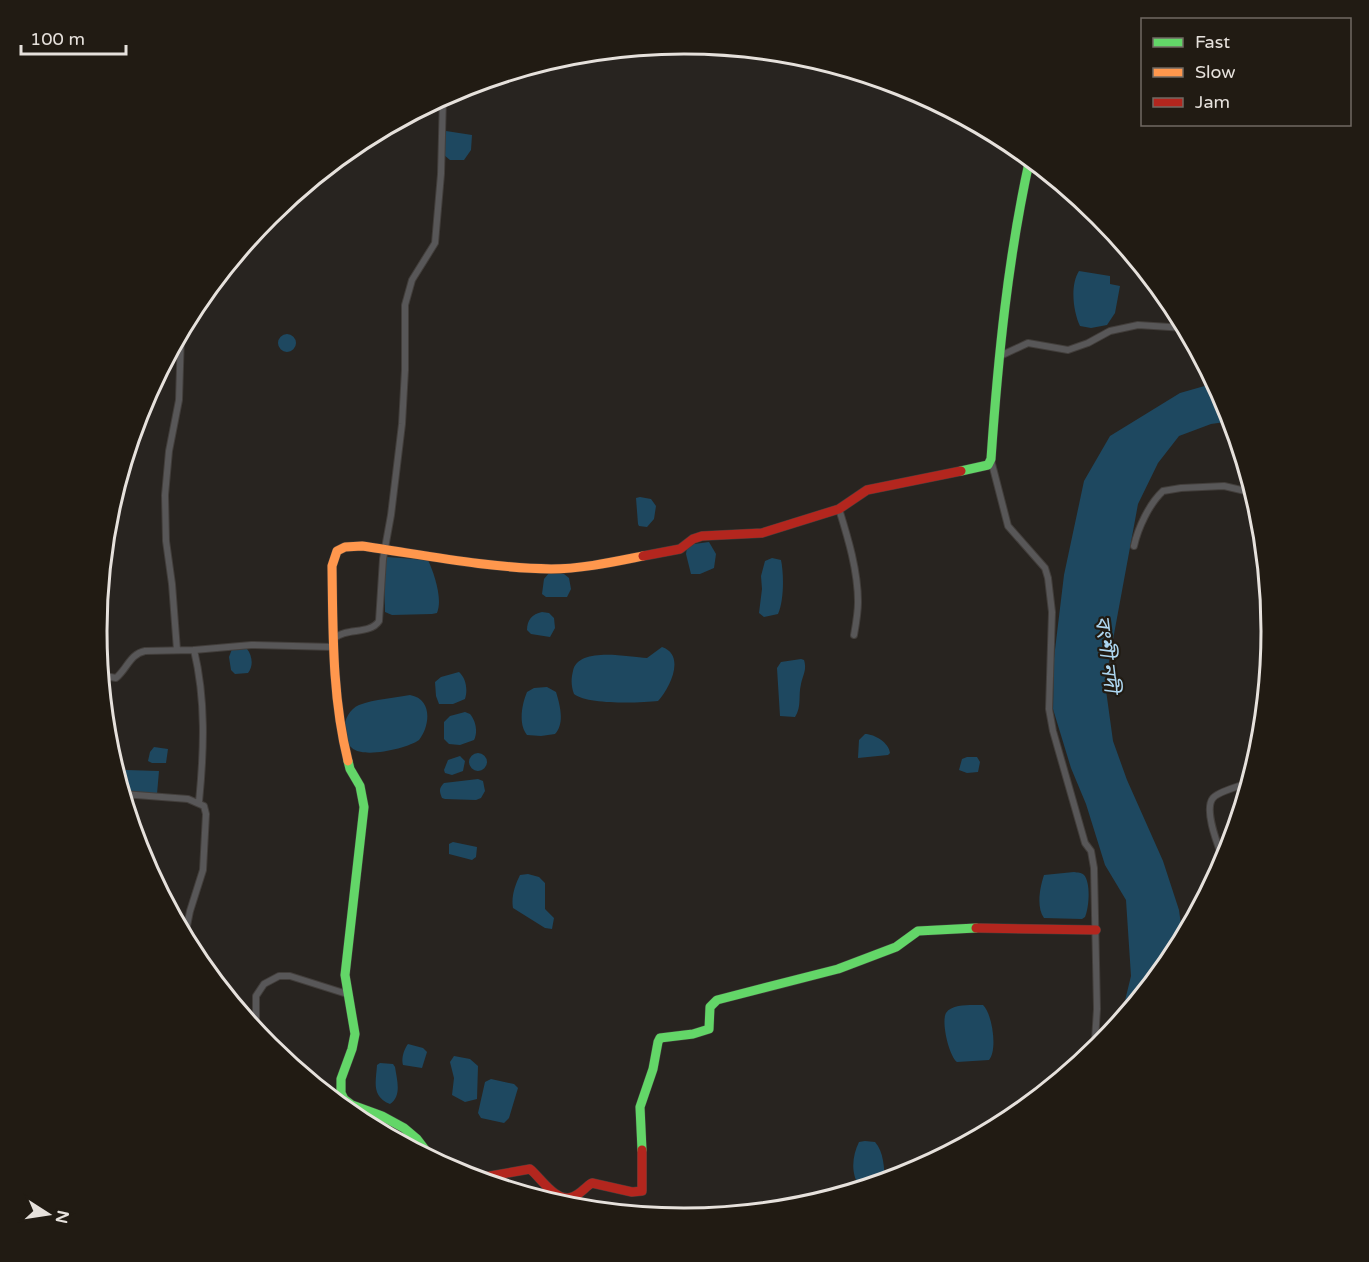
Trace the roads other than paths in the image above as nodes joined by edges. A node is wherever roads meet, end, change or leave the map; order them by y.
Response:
1 (443, 108) edge
2 (1028, 167) edge
3 (1175, 327) edge
4 (180, 352) edge
5 (1000, 356) junction
6 (991, 459) junction
7 (1244, 491) edge
8 (839, 508) junction
9 (1134, 546) dead end
10 (385, 549) junction
11 (854, 635) dead end
12 (333, 643) junction
13 (177, 650) junction
14 (194, 650) junction
15 (110, 677) edge
16 (1240, 786) edge
17 (131, 795) edge
18 (199, 802) junction
19 (1219, 849) edge
20 (188, 923) edge
21 (1096, 930) junction
22 (346, 994) junction
23 (256, 1017) edge
24 (1095, 1037) edge
25 (343, 1096) edge
26 (360, 1108) edge
27 (420, 1144) edge
28 (494, 1175) edge
29 (556, 1193) edge
30 (575, 1197) edge

1 - 10 street
2 - 5 street
3 - 5 street
4 - 13 street
5 - 6 street
6 - 8 street
6 - 21 street
7 - 9 street
8 - 10 street
8 - 11 street
10 - 12 street
10 - 12 street
12 - 14 street
12 - 22 street
13 - 14 street
13 - 15 street
14 - 18 street
16 - 19 street
17 - 18 street
18 - 20 street
21 - 24 street
21 - 30 street
22 - 23 street
22 - 25 street
26 - 27 street
28 - 29 street

